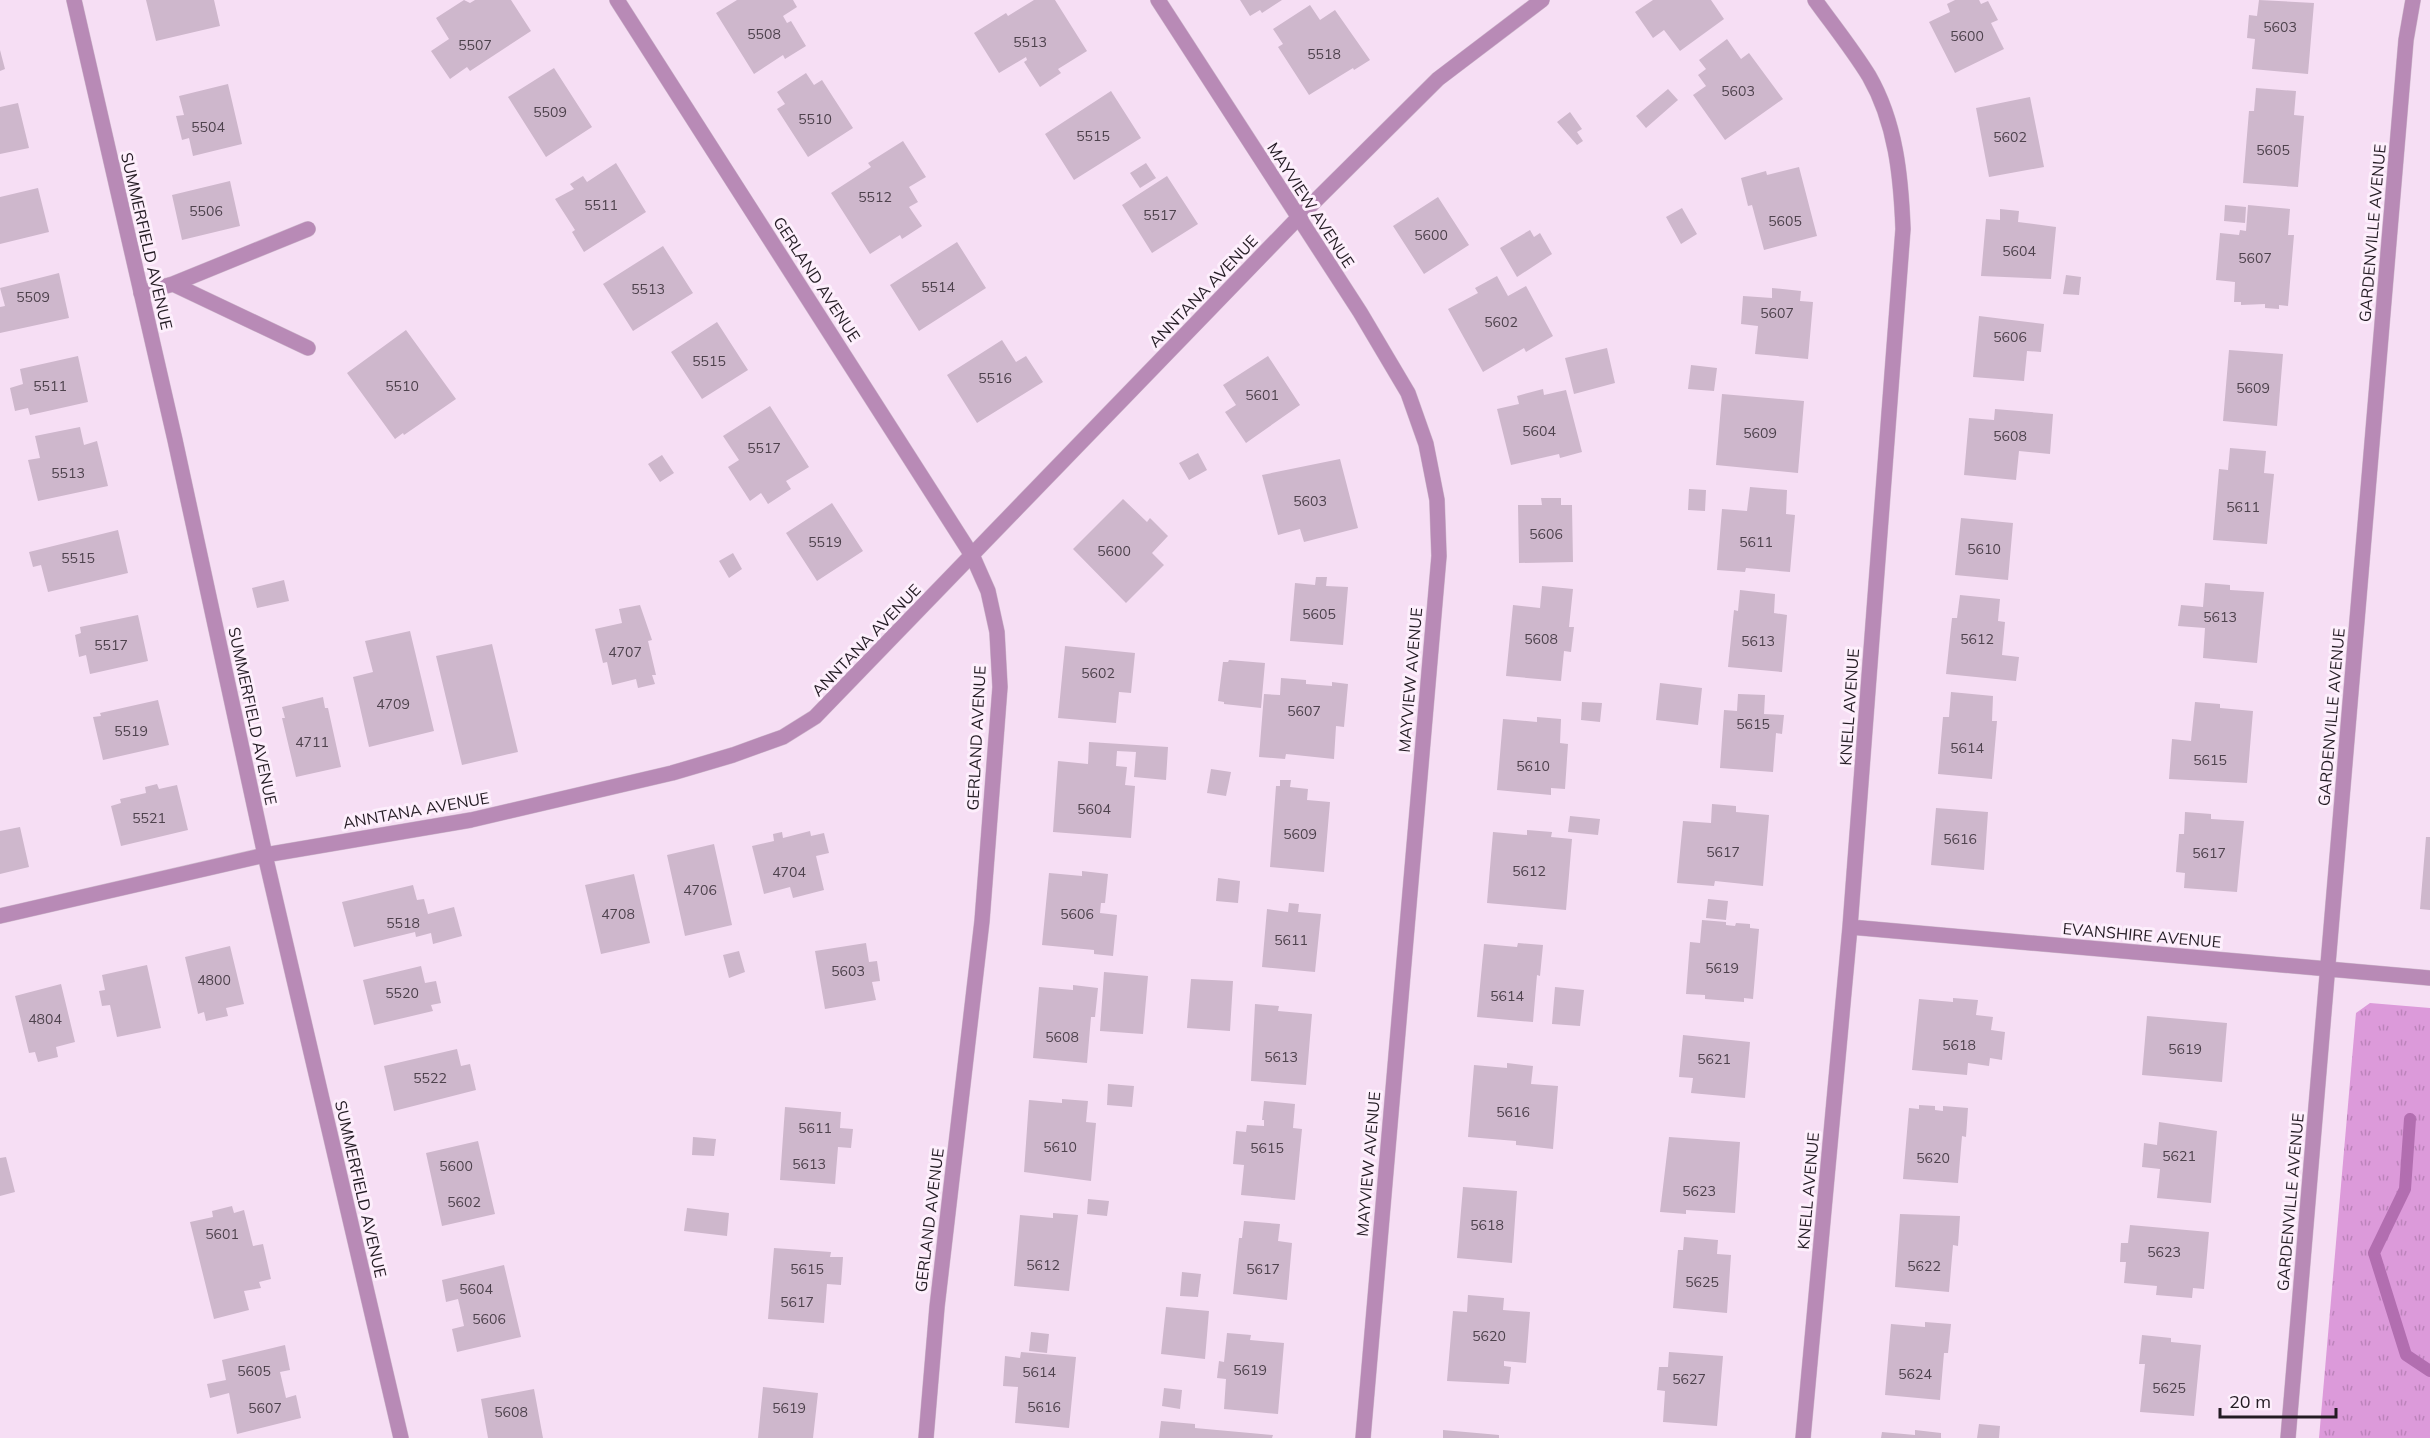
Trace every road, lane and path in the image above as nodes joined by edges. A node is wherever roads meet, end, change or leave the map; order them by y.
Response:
1 (74, 0) edge
2 (617, 0) edge
3 (1158, 0) edge
4 (1542, 0) edge
5 (1815, 0) edge
6 (2413, 0) edge
7 (1298, 218) junction
8 (308, 228) dead end
9 (172, 284) junction
10 (141, 293) junction
11 (308, 348) dead end
12 (973, 557) junction
13 (265, 855) junction
14 (0, 916) edge
15 (1850, 927) junction
16 (2328, 969) junction
17 (2430, 978) edge
18 (401, 1438) edge
19 (926, 1438) edge
20 (1363, 1438) edge
21 (1803, 1438) edge
22 (2288, 1438) edge

1 - 10 street, SUMMERFIELD AVENUE
2 - 12 street, GERLAND AVENUE
3 - 7 street, MAYVIEW AVENUE
4 - 7 street, ANNTANA AVENUE
5 - 15 street, KNELL AVENUE
6 - 16 street, GARDENVILLE AVENUE
7 - 12 street, ANNTANA AVENUE
7 - 20 street, MAYVIEW AVENUE
8 - 9 street
9 - 10 street
9 - 11 street
10 - 13 street, SUMMERFIELD AVENUE
12 - 13 street, ANNTANA AVENUE
12 - 19 street, GERLAND AVENUE
13 - 14 street, ANNTANA AVENUE
13 - 18 street, SUMMERFIELD AVENUE
15 - 16 street, EVANSHIRE AVENUE
15 - 21 street, KNELL AVENUE
16 - 17 street, EVANSHIRE AVENUE
16 - 22 street, GARDENVILLE AVENUE

